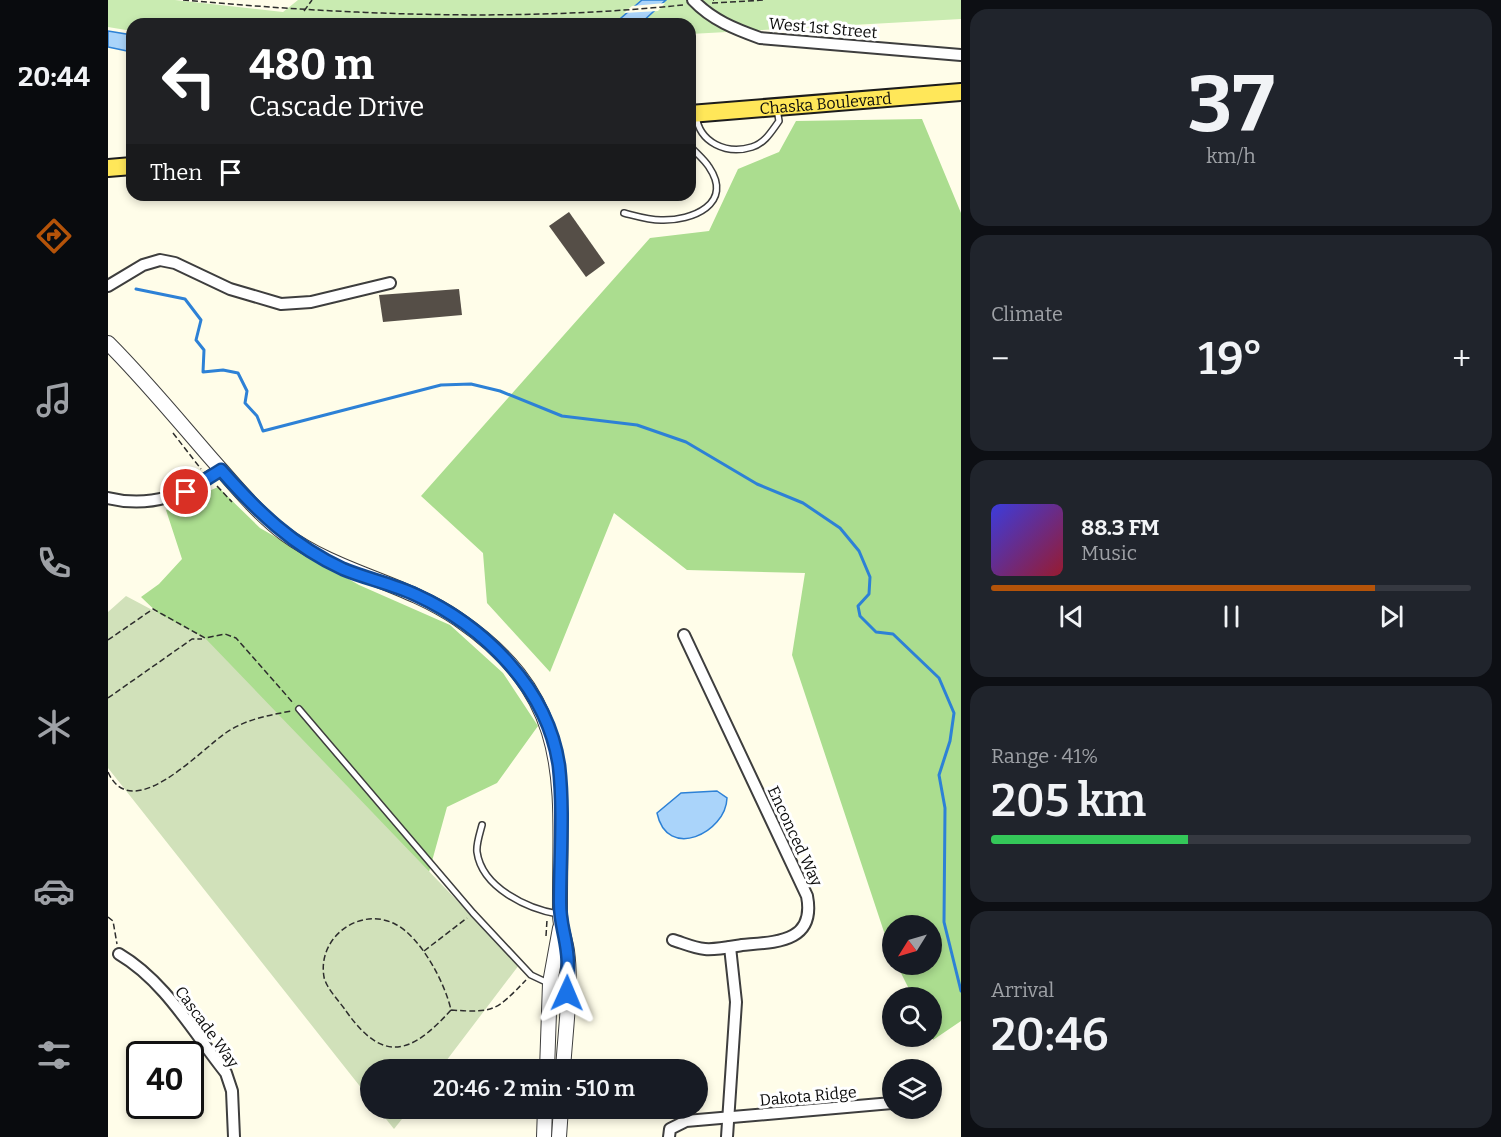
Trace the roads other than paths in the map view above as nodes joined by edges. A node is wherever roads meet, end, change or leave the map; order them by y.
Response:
1 (693, 0) edge
2 (961, 55) edge
3 (961, 92) edge
4 (776, 107) junction
5 (696, 114) edge
6 (696, 122) edge
7 (696, 152) edge
8 (126, 166) edge
9 (108, 168) edge
10 (624, 213) dead end
11 (390, 283) dead end
12 (108, 286) edge
13 (108, 343) edge
14 (215, 473) junction
15 (108, 498) edge
16 (684, 635) dead end
17 (299, 710) road end
18 (482, 825) dead end
19 (560, 920) junction
20 (673, 940) dead end
21 (730, 946) junction
22 (120, 954) road end
23 (549, 983) junction
24 (547, 1059) edge
25 (563, 1059) edge
26 (882, 1104) edge
27 (544, 1119) edge
28 (560, 1119) edge
29 (727, 1119) junction
30 (234, 1137) edge
31 (543, 1137) edge
32 (559, 1137) edge
33 (669, 1137) edge
34 (727, 1137) edge

1 - 2 street, West 1st Street
3 - 4 main road, Chaska Boulevard
4 - 5 main road, Chaska Boulevard
4 - 6 lane
7 - 10 lane
8 - 9 main road
11 - 12 street
13 - 14 street
14 - 15 street
14 - 19 street
16 - 21 street, Enconced Way
17 - 23 lane
18 - 19 lane
19 - 23 street
19 - 25 street
20 - 21 street, Enconced Way
21 - 29 street
22 - 30 street, Cascade Way
23 - 24 street
26 - 29 street, Dakota Ridge
27 - 31 street
28 - 32 street
29 - 33 street, Dakota Ridge
29 - 34 street

